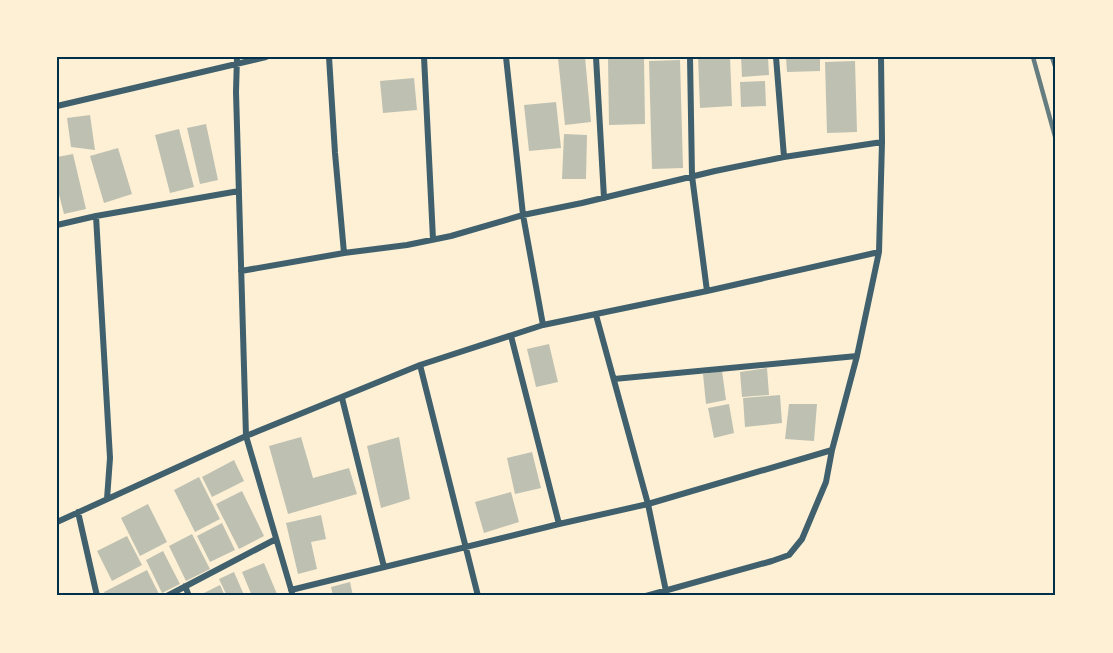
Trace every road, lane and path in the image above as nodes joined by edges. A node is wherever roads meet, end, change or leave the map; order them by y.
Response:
1 (266, 57) edge
2 (329, 57) edge
3 (424, 57) edge
4 (506, 57) edge
5 (596, 57) edge
6 (690, 57) edge
7 (776, 57) edge
8 (881, 57) edge
9 (237, 60) edge
10 (57, 106) edge
11 (882, 142) junction
12 (784, 157) junction
13 (692, 176) junction
14 (239, 191) junction
15 (604, 198) junction
16 (523, 215) junction
17 (96, 216) junction
18 (57, 225) edge
19 (433, 239) junction
20 (879, 252) junction
21 (344, 253) junction
22 (241, 271) junction
23 (707, 291) junction
24 (596, 315) junction
25 (543, 325) junction
26 (511, 336) junction
27 (857, 356) junction
28 (420, 365) junction
29 (614, 379) junction
30 (342, 398) junction
31 (246, 436) junction
32 (831, 450) junction
33 (107, 499) junction
34 (648, 504) junction
35 (78, 512) junction
36 (57, 522) edge
37 (559, 524) junction
38 (276, 539) junction
39 (465, 547) junction
40 (384, 567) junction
41 (185, 586) junction
42 (292, 593) edge
43 (667, 593) edge
44 (97, 596) edge
45 (166, 596) edge
46 (189, 596) edge
47 (478, 596) edge
48 (646, 596) edge

1 - 9 street
2 - 21 street
3 - 19 street
4 - 16 street
5 - 15 street
6 - 13 street
7 - 12 street
8 - 11 street
9 - 10 street
9 - 14 street
11 - 12 street
11 - 20 street
12 - 13 street
13 - 15 street
13 - 23 street
14 - 17 street
14 - 22 street
15 - 16 street
16 - 19 street
16 - 25 street
17 - 18 street
17 - 33 street
19 - 21 street
20 - 23 street
20 - 27 street
21 - 22 street
22 - 31 street
23 - 24 street
24 - 25 street
24 - 29 street
25 - 26 street
26 - 28 street
26 - 37 street
27 - 29 street
27 - 32 street
28 - 30 street
28 - 39 street
29 - 34 street
30 - 31 street
30 - 40 street
31 - 33 street
31 - 38 street
32 - 34 street
32 - 43 street
33 - 35 street
34 - 37 street
34 - 43 street
35 - 36 street
35 - 44 street
37 - 39 street
38 - 41 street
38 - 42 street
39 - 40 street
39 - 47 street
40 - 42 street
41 - 45 street
41 - 46 street
43 - 48 street

